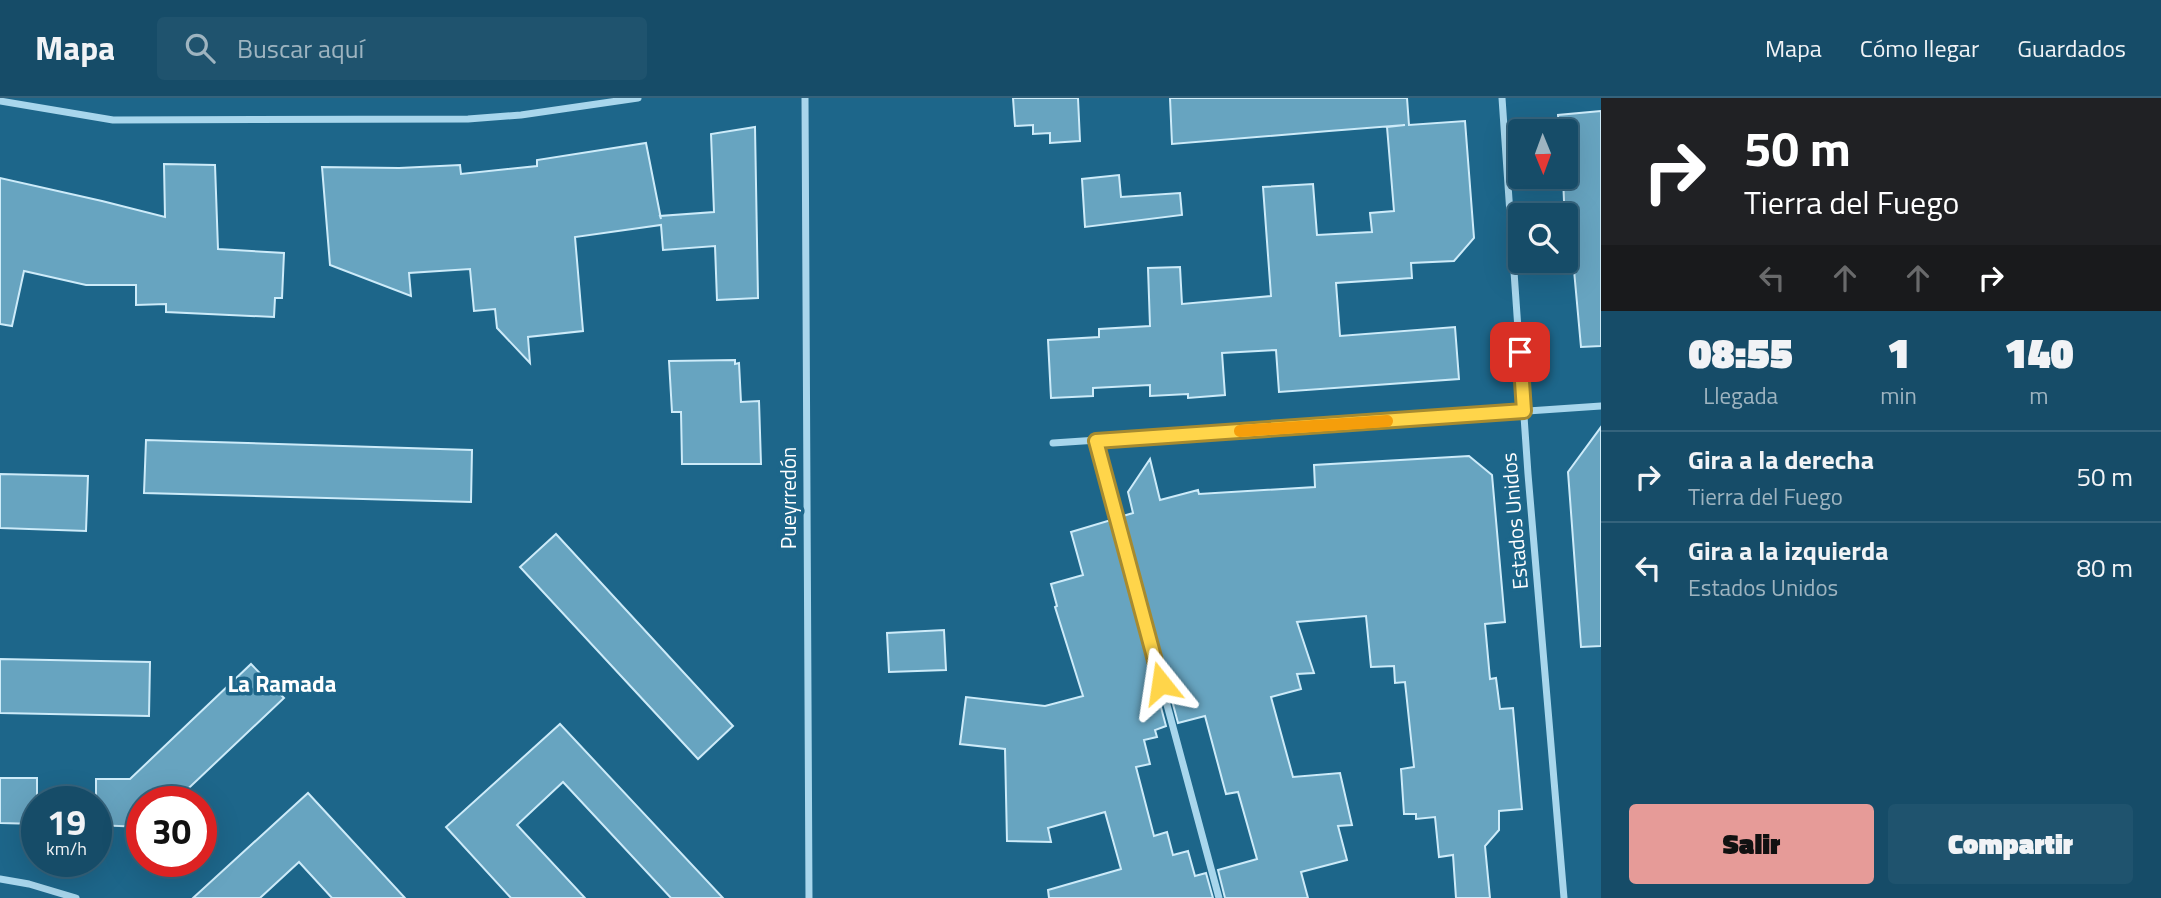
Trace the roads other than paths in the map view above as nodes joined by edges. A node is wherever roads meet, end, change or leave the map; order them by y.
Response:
1 (638, 98) edge
2 (805, 98) edge
3 (1502, 98) edge
4 (0, 101) edge
5 (1601, 406) edge
6 (1524, 411) junction
7 (1096, 441) junction
8 (1053, 443) dead end
9 (0, 879) edge
10 (76, 898) edge
11 (809, 898) edge
12 (1219, 898) edge
13 (1564, 898) edge

1 - 4 street
2 - 11 street, Pueyrredón
3 - 6 street, Estados Unidos
5 - 6 street
6 - 7 street
6 - 13 street, Estados Unidos
7 - 8 street
7 - 12 street
9 - 10 street

